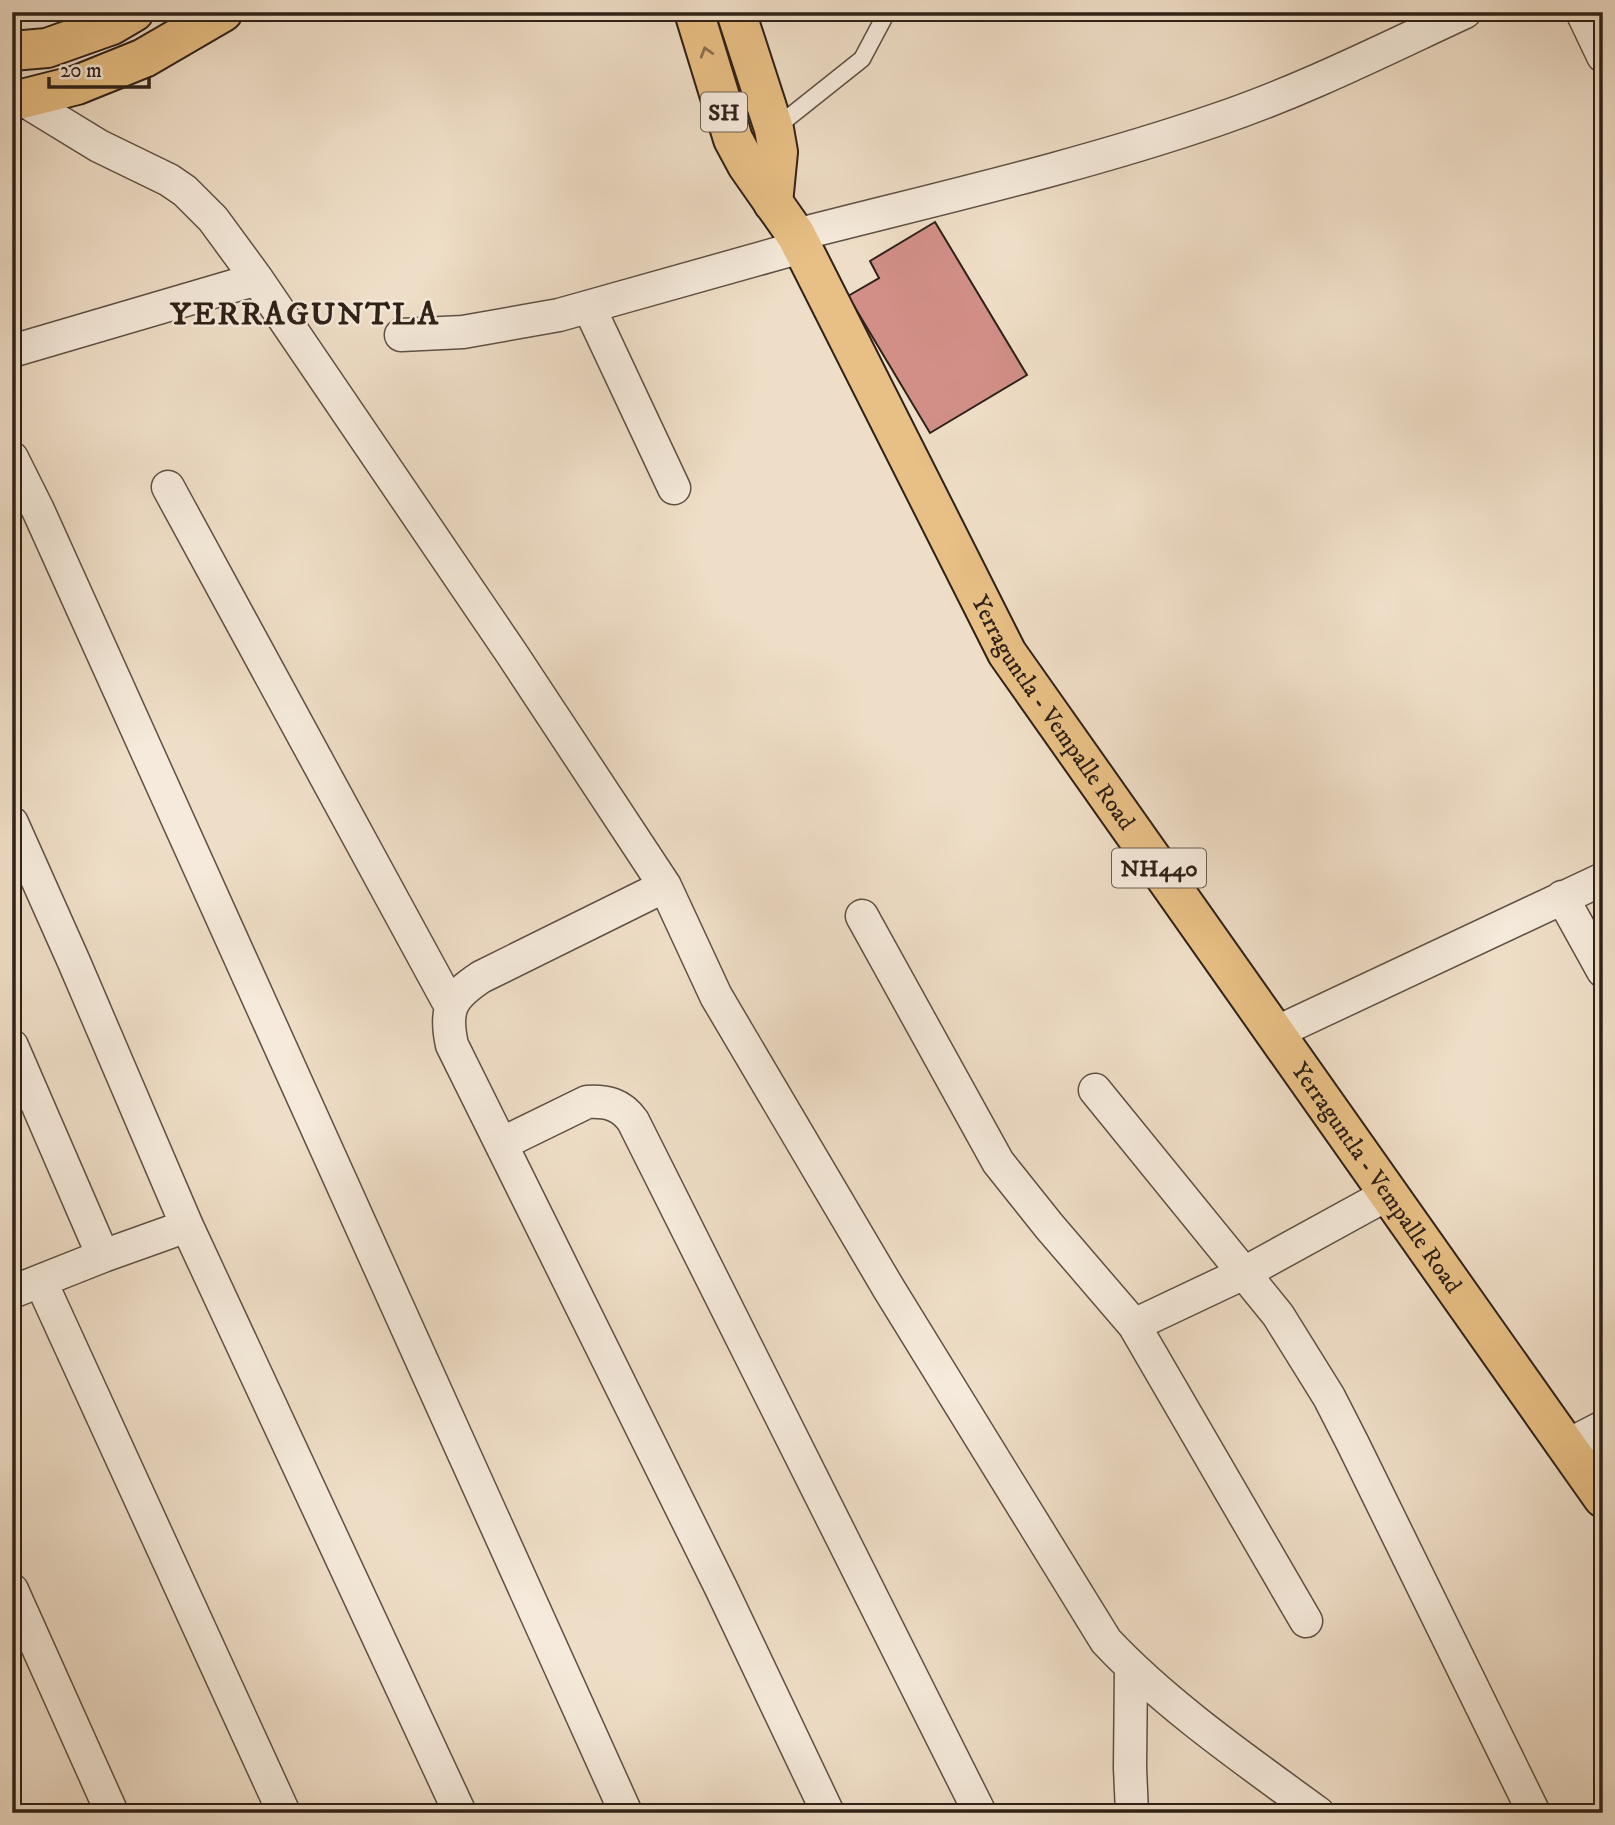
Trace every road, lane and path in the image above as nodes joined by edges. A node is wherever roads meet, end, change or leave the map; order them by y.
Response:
1 (134, 12) edge
2 (223, 12) edge
3 (694, 12) edge
4 (736, 12) edge
5 (887, 12) edge
6 (1465, 12) edge
7 (1582, 12) edge
8 (12, 51) edge
9 (1603, 56) edge
10 (17, 99) edge
11 (774, 129) junction
12 (773, 203) junction
13 (798, 241) junction
14 (257, 279) junction
15 (589, 307) junction
16 (401, 335) dead end
17 (12, 351) edge
18 (12, 458) edge
19 (169, 487) dead end
20 (674, 488) dead end
21 (12, 823) edge
22 (1603, 879) edge
23 (665, 886) junction
24 (1562, 897) junction
25 (862, 916) dead end
26 (1603, 971) edge
27 (450, 1005) junction
28 (1275, 1033) junction
29 (12, 1046) edge
30 (1095, 1090) dead end
31 (501, 1144) junction
32 (1388, 1194) junction
33 (187, 1226) junction
34 (103, 1256) junction
35 (1244, 1273) junction
36 (27, 1287) edge
37 (1134, 1325) junction
38 (1603, 1427) edge
39 (1566, 1447) junction
40 (1603, 1498) edge
41 (12, 1590) edge
42 (1306, 1621) dead end
43 (1131, 1668) junction
44 (1263, 1773) junction
45 (112, 1813) edge
46 (284, 1813) edge
47 (460, 1813) edge
48 (626, 1813) edge
49 (828, 1813) edge
50 (980, 1813) edge
51 (1132, 1813) edge
52 (1277, 1813) edge
53 (1318, 1813) edge
54 (1534, 1813) edge

1 - 8 highway
2 - 10 highway
12 -> 3 highway, Yerraguntla - Vempalle Road / SH
4 - 11 highway, SH
5 - 11 lane
6 - 13 street
7 - 9 street
10 - 14 street
11 - 12 highway, SH
12 - 13 highway, Yerraguntla - Vempalle Road / NH440
13 - 15 street
13 - 28 highway, Yerraguntla - Vempalle Road / NH440
14 - 17 street
14 - 23 street
15 - 16 street
15 - 20 street
18 - 48 street
19 - 27 street
21 - 33 street
22 - 24 street
23 - 27 street
23 - 43 street
24 - 26 street
24 - 28 street
25 - 37 street
27 - 31 street
28 - 32 highway, Yerraguntla - Vempalle Road / NH440
29 - 34 street
30 - 35 street
31 - 49 street
31 - 50 street
32 - 35 street
32 - 39 highway, Yerraguntla - Vempalle Road / NH440
33 - 34 street
33 - 47 street
34 - 36 street
35 - 37 street
35 - 54 street
36 - 46 street
37 - 42 street
38 - 39 street
39 - 40 highway, Yerraguntla - Vempalle Road / NH440
41 - 45 street
43 - 44 street
43 - 51 street
44 - 52 street
44 - 53 street

